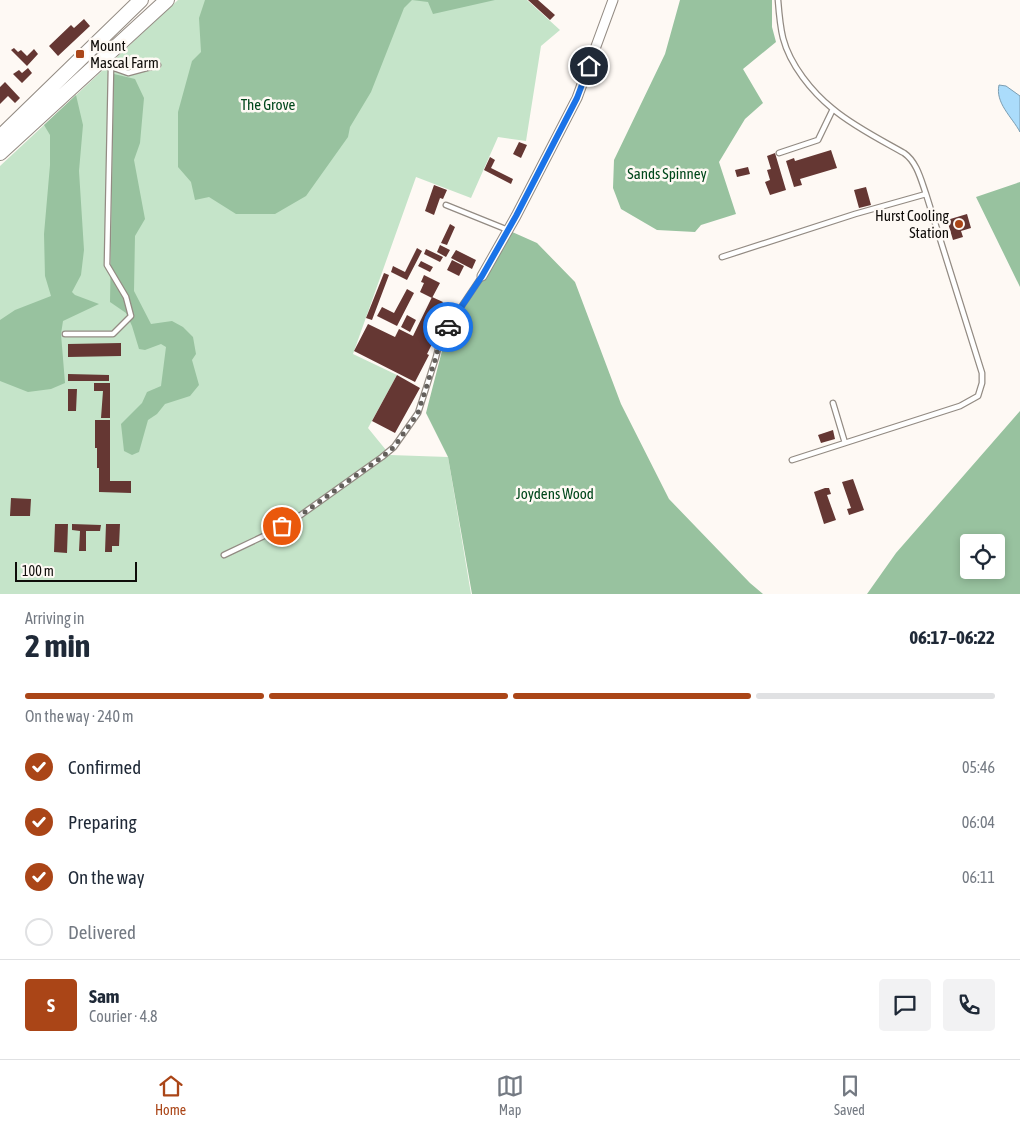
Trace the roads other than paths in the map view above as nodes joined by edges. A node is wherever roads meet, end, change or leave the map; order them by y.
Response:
1 (141, 0) edge
2 (167, 0) edge
3 (613, 0) edge
4 (778, 0) edge
5 (107, 62) junction
6 (158, 65) dead end
7 (833, 109) junction
8 (0, 137) edge
9 (0, 153) edge
10 (779, 153) dead end
11 (926, 194) junction
12 (446, 205) dead end
13 (508, 230) junction
14 (722, 256) dead end
15 (482, 276) joint
16 (65, 334) dead end
17 (833, 403) dead end
18 (845, 443) junction
19 (792, 460) dead end
20 (224, 555) dead end

1 - 8 main road
2 - 5 main road
3 - 13 street
4 - 7 lane
5 - 6 lane
5 - 9 main road
5 - 16 lane
7 - 10 lane
7 - 11 lane
11 - 14 lane
11 - 18 lane
12 - 13 lane
13 - 15 street
15 - 20 lane
17 - 18 lane
18 - 19 lane

